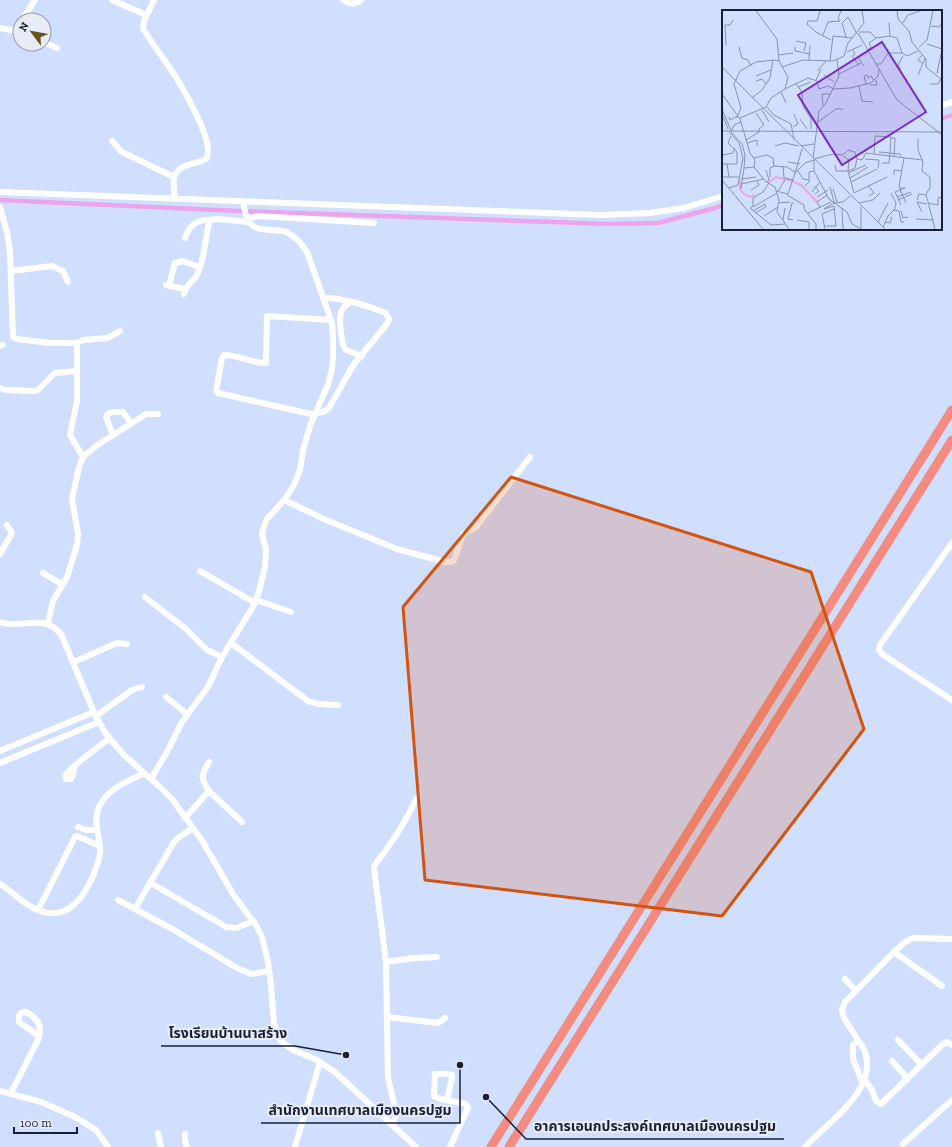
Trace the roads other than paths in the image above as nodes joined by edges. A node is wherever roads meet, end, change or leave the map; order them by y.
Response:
1 (35, 0) edge
2 (112, 0) edge
3 (154, 0) edge
4 (343, 0) edge
5 (362, 0) edge
6 (27, 12) edge
7 (146, 15) junction
8 (0, 28) edge
9 (12, 31) edge
10 (52, 46) edge
11 (57, 48) dead end
12 (952, 102) edge
13 (942, 106) edge
14 (112, 141) dead end
15 (174, 178) junction
16 (0, 192) edge
17 (722, 196) edge
18 (175, 199) junction
19 (244, 205) junction
20 (0, 207) edge
21 (248, 219) junction
22 (210, 220) junction
23 (374, 224) dead end
24 (185, 238) dead end
25 (200, 267) junction
26 (11, 271) junction
27 (68, 282) dead end
28 (323, 298) junction
29 (350, 302) junction
30 (331, 320) junction
31 (120, 331) dead end
32 (77, 343) junction
33 (362, 356) junction
34 (77, 371) junction
35 (0, 388) edge
36 (952, 410) edge
37 (158, 414) dead end
38 (315, 414) junction
39 (132, 423) junction
40 (113, 435) junction
41 (952, 440) edge
42 (83, 457) junction
43 (530, 457) dead end
44 (284, 500) junction
45 (7, 525) dead end
46 (952, 543) edge
47 (2, 545) edge
48 (0, 554) edge
49 (200, 571) dead end
50 (43, 573) dead end
51 (61, 587) junction
52 (145, 597) dead end
53 (255, 602) junction
54 (291, 612) dead end
55 (0, 622) edge
56 (48, 623) junction
57 (231, 643) junction
58 (127, 644) dead end
59 (222, 657) junction
60 (74, 662) junction
61 (142, 687) dead end
62 (166, 697) dead end
63 (952, 700) edge
64 (338, 705) dead end
65 (95, 714) junction
66 (187, 714) junction
67 (99, 722) junction
68 (110, 739) junction
69 (0, 751) edge
70 (209, 762) dead end
71 (0, 763) edge
72 (74, 766) dead end
73 (144, 773) junction
74 (151, 779) junction
75 (209, 791) junction
76 (416, 799) dead end
77 (185, 818) junction
78 (242, 822) dead end
79 (78, 827) dead end
80 (193, 828) junction
81 (97, 830) junction
82 (100, 846) junction
83 (151, 883) junction
84 (0, 884) edge
85 (118, 900) dead end
86 (135, 909) junction
87 (38, 910) junction
88 (254, 921) junction
89 (952, 939) edge
90 (894, 952) junction
91 (437, 958) dead end
92 (386, 962) junction
93 (269, 971) junction
94 (845, 979) dead end
95 (942, 986) dead end
96 (856, 991) junction
97 (387, 1017) junction
98 (446, 1018) dead end
99 (39, 1036) dead end
100 (898, 1040) dead end
101 (858, 1041) junction
102 (952, 1045) edge
103 (892, 1061) dead end
104 (320, 1062) junction
105 (922, 1065) junction
106 (908, 1079) junction
107 (864, 1082) junction
108 (0, 1090) edge
109 (11, 1093) junction
110 (447, 1100) junction
111 (952, 1100) edge
112 (392, 1124) junction
113 (158, 1134) dead end
114 (185, 1134) dead end
115 (903, 1144) dead end
116 (108, 1147) edge
117 (161, 1147) edge
118 (187, 1147) edge
119 (294, 1147) edge
120 (416, 1147) edge
121 (450, 1147) edge
122 (491, 1147) edge
123 (509, 1147) edge
124 (805, 1147) edge

1 - 6 street
2 - 7 street
3 - 7 street
4 - 5 street
7 - 15 street
8 - 9 street
10 - 11 street
12 - 13 street
14 - 15 street
15 - 18 street
16 - 18 street
17 - 19 street
18 - 19 street
19 - 21 street
20 - 26 street
21 - 22 street
21 - 23 street
21 - 28 street
22 - 24 street
22 - 25 street
25 - 25 street
26 - 27 street
26 - 32 street
28 - 29 street
28 - 30 street
29 - 33 street
29 - 33 street
30 - 38 street
30 - 38 street
31 - 32 street
32 - 34 street
33 - 38 street
34 - 35 street
34 - 42 street
36 - 122 highway
37 - 39 street
38 - 44 street
39 - 40 street
39 - 40 street
40 - 42 street
41 - 123 highway
42 - 51 street
43 - 44 street
44 - 53 street
45 - 47 street
46 - 63 street
47 - 48 street
49 - 53 street
50 - 51 street
51 - 56 street
52 - 59 street
53 - 54 street
53 - 57 street
55 - 56 street
56 - 60 street
57 - 59 street
57 - 64 street
58 - 60 street
59 - 66 street
60 - 65 street
61 - 65 street
62 - 66 street
65 - 67 street
65 - 69 street
66 - 74 street
67 - 68 street
67 - 71 street
68 - 72 street
68 - 73 street
70 - 75 street
73 - 74 street
73 - 81 street
74 - 77 street
75 - 77 street
75 - 78 street
76 - 92 street
77 - 80 street
79 - 81 street
80 - 83 street
80 - 88 street
81 - 82 street
82 - 87 street
82 - 87 street
83 - 86 street
83 - 88 street
84 - 87 street
85 - 86 street
86 - 93 street
88 - 93 street
89 - 90 street
90 - 95 street
90 - 96 street
91 - 92 street
92 - 97 street
93 - 104 street
94 - 96 street
96 - 101 street
97 - 98 street
97 - 112 street
99 - 109 street
100 - 105 street
101 - 107 street
101 - 107 street
102 - 105 street
103 - 106 street
104 - 112 street
104 - 119 street
105 - 106 street
106 - 107 street
107 - 124 street
108 - 109 street
109 - 116 street
110 - 110 street
110 - 121 street
111 - 115 street
112 - 120 street
113 - 117 street
114 - 118 street

